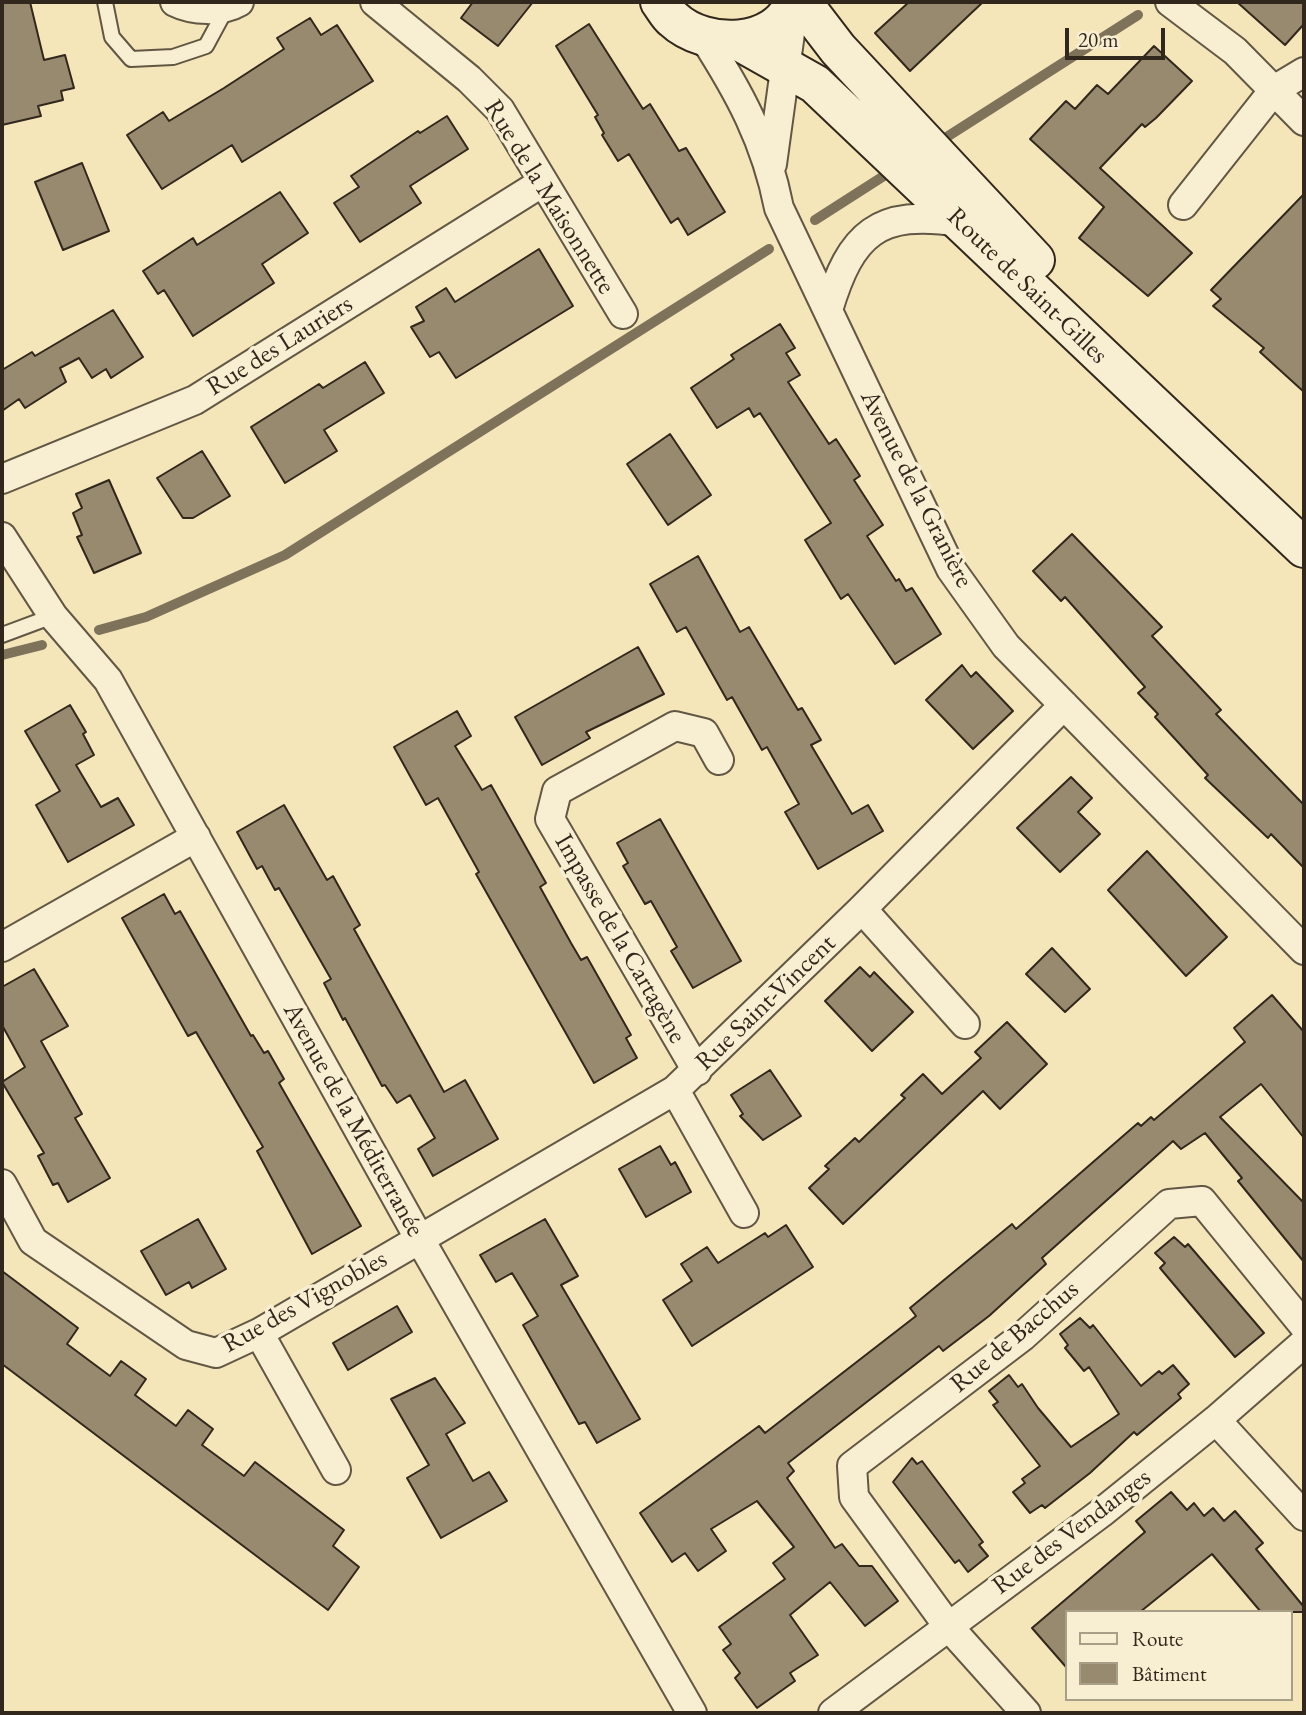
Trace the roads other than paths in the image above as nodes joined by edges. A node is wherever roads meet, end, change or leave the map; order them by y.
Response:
1 (105, 2) edge
2 (175, 2) edge
3 (375, 2) edge
4 (660, 2) edge
5 (797, 2) edge
6 (1170, 2) edge
7 (233, 6) edge
8 (720, 38) junction
9 (785, 68) junction
10 (1304, 72) edge
11 (1274, 90) junction
12 (1304, 121) edge
13 (771, 167) junction
14 (543, 182) junction
15 (1183, 205) dead end
16 (960, 222) junction
17 (828, 310) junction
18 (623, 313) dead end
19 (2, 479) edge
20 (1304, 513) edge
21 (2, 537) edge
22 (1304, 548) edge
23 (53, 616) junction
24 (2, 635) edge
25 (1064, 705) junction
26 (719, 760) dead end
27 (196, 837) junction
28 (862, 909) junction
29 (2, 947) edge
30 (1304, 950) edge
31 (965, 1024) dead end
32 (697, 1071) junction
33 (675, 1090) junction
34 (2, 1184) edge
35 (744, 1213) dead end
36 (419, 1238) junction
37 (1304, 1326) edge
38 (259, 1333) junction
39 (1304, 1343) edge
40 (1216, 1420) junction
41 (336, 1470) dead end
42 (1304, 1516) edge
43 (948, 1626) junction
44 (692, 1713) edge
45 (833, 1713) edge
46 (1026, 1713) edge

1 - 7 lane
2 - 7 street
3 - 14 street, Rue de la Maisonnette
4 - 8 main road, Route de Saint-Gilles
5 - 8 main road
5 - 9 street, Avenue de la Granière
5 - 20 main road, Route de Saint-Gilles
6 - 11 street
8 - 9 main road, Route de Saint-Gilles
8 - 13 street, Avenue de la Granière
9 - 13 street, Avenue de la Granière
9 - 16 main road, Route de Saint-Gilles
10 - 11 street
11 - 12 street
11 - 15 street
13 - 17 street, Avenue de la Granière
14 - 18 street, Rue de la Maisonnette
14 - 19 street, Rue des Lauriers
16 - 17 street
16 - 22 main road, Route de Saint-Gilles
17 - 25 street, Avenue de la Granière
21 - 23 street, Avenue de la Méditerranée
23 - 24 lane
23 - 27 street, Avenue de la Méditerranée
25 - 28 street, Rue Saint-Vincent
25 - 30 street, Avenue de la Granière
26 - 32 street, Impasse de la Cartagène
27 - 29 street
27 - 36 street, Avenue de la Méditerranée
28 - 31 street
28 - 32 street, Rue Saint-Vincent
32 - 33 street, Rue Saint-Vincent
33 - 35 street
33 - 36 street, Rue Saint-Vincent
34 - 38 street, Rue des Vignobles
36 - 38 street, Rue des Vignobles
36 - 44 street, Avenue de la Méditerranée
37 - 43 street, Rue de Bacchus
38 - 41 street
39 - 40 street, Rue des Vendanges
40 - 42 street
40 - 43 street, Rue des Vendanges
43 - 45 street, Rue des Vendanges
43 - 46 street

